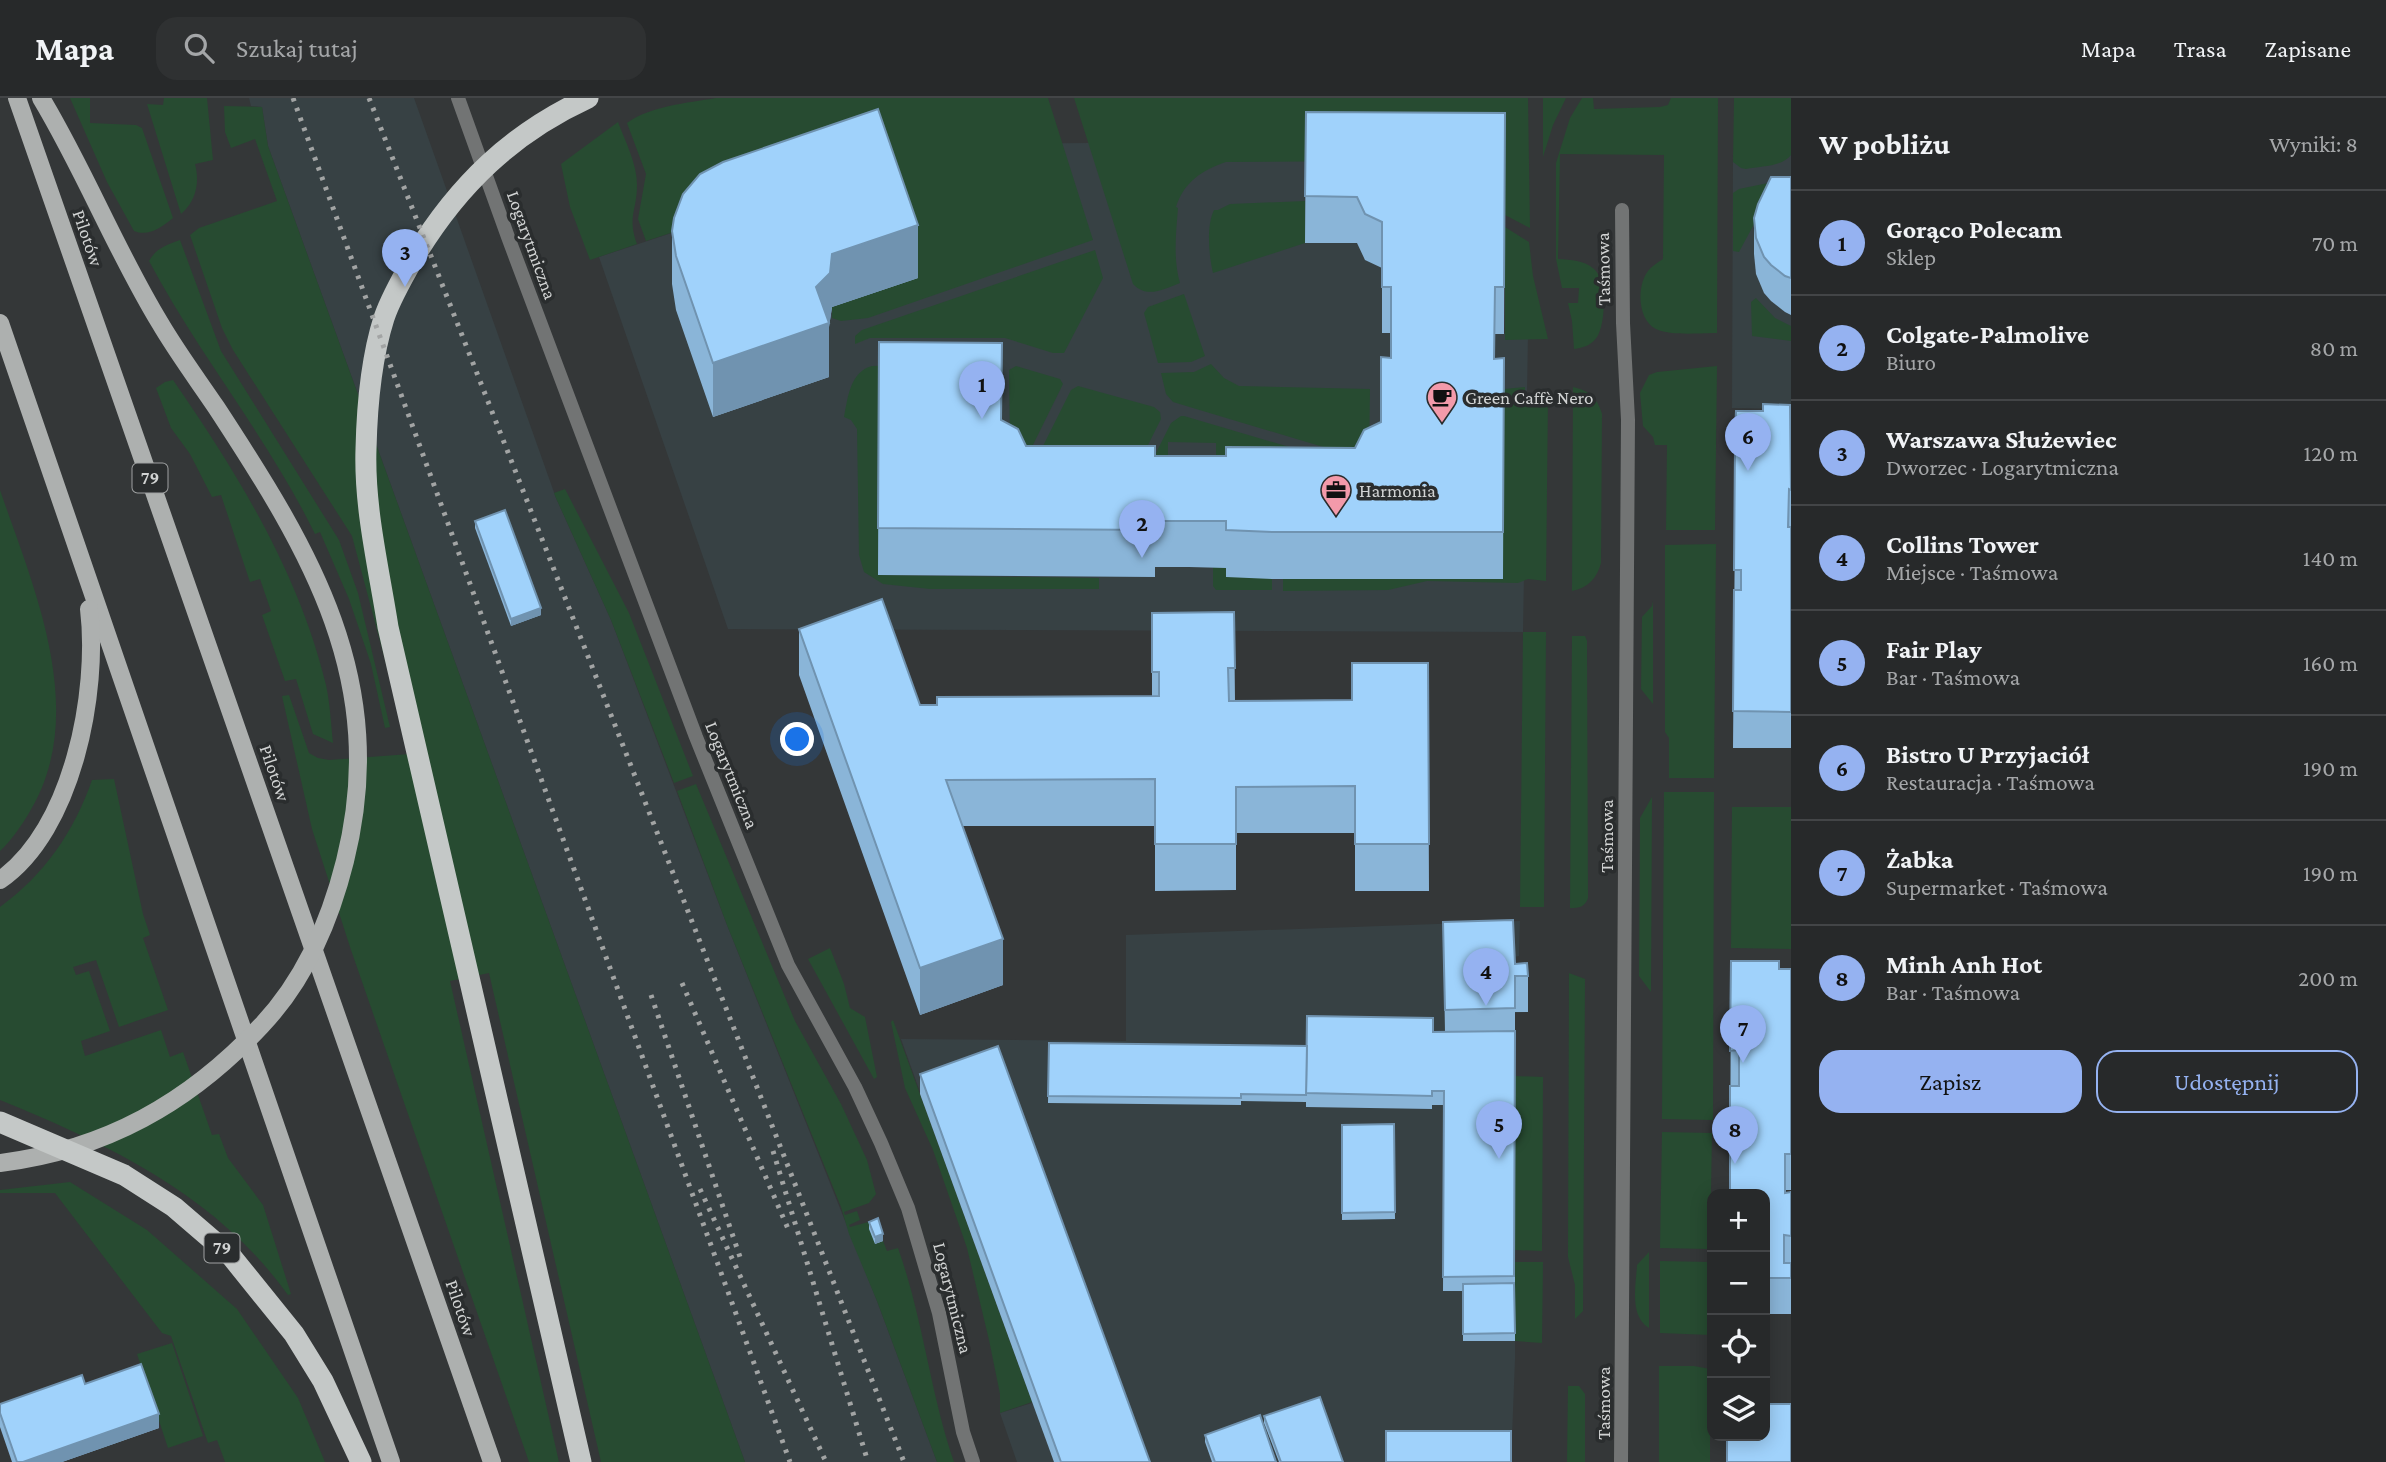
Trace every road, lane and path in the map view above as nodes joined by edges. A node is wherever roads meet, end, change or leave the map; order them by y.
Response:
1 (17, 98) edge
2 (41, 98) edge
3 (458, 98) edge
4 (588, 98) edge
5 (1622, 210) dead end
6 (0, 323) edge
7 (84, 571) junction
8 (0, 880) edge
9 (0, 1122) edge
10 (0, 1163) edge
11 (361, 1462) edge
12 (390, 1462) edge
13 (492, 1462) edge
14 (581, 1462) edge
15 (973, 1462) edge
16 (1621, 1462) edge

1 - 13 main road, Pilotów / 79
2 - 10 main road
3 - 15 street, Logarytmiczna
4 - 14 highway
5 - 16 street, Taśmowa
6 - 7 main road
7 - 8 main road
7 - 12 main road
9 - 11 highway, 79

